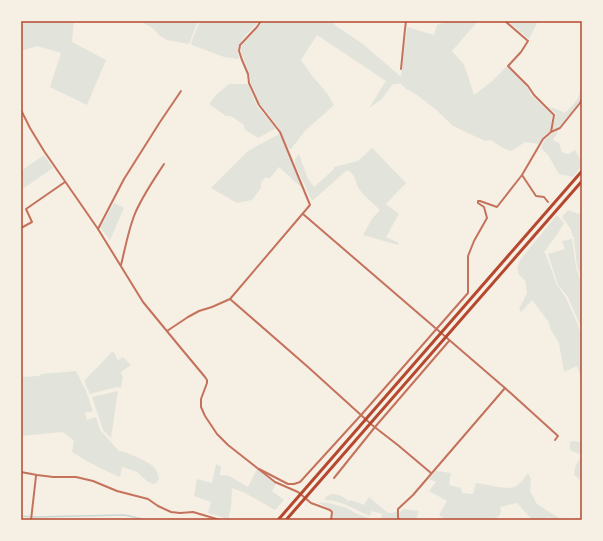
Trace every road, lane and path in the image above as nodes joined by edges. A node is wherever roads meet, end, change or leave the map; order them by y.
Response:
1 (261, 21) edge
2 (406, 21) edge
3 (505, 21) edge
4 (401, 69) dead end
5 (181, 91) dead end
6 (582, 98) edge
7 (21, 110) edge
8 (551, 132) junction
9 (164, 164) dead end
10 (582, 171) edge
11 (522, 175) junction
12 (582, 181) edge
13 (65, 182) junction
14 (548, 202) dead end
15 (303, 214) junction
16 (21, 228) edge
17 (98, 229) junction
18 (121, 266) junction
19 (230, 299) junction
20 (436, 329) junction
21 (167, 332) junction
22 (440, 333) junction
23 (445, 337) junction
24 (449, 341) junction
25 (505, 388) junction
26 (362, 414) junction
27 (366, 419) junction
28 (370, 423) junction
29 (375, 427) junction
30 (555, 440) dead end
31 (259, 469) junction
32 (21, 472) edge
33 (431, 473) junction
34 (36, 475) junction
35 (334, 478) dead end
36 (300, 494) junction
37 (305, 498) junction
38 (31, 519) edge
39 (220, 520) edge
40 (278, 520) edge
41 (286, 520) edge
42 (331, 520) edge
43 (399, 520) edge

1 - 15 street
2 - 4 street
3 - 8 street
5 - 17 street
6 - 8 street
7 - 13 street
8 - 11 street
9 - 18 street
10 - 22 highway
11 - 14 street
11 - 20 street
12 - 23 highway
13 - 16 street
13 - 17 street
15 - 19 street
15 - 20 street
17 - 18 street
18 - 21 street
19 - 21 street
19 - 26 street
20 - 22 street
20 - 26 street
21 - 31 street
22 - 23 street
22 - 27 highway
23 - 24 street
23 - 28 highway
24 - 25 street
24 - 29 street
25 - 30 street
25 - 33 street
26 - 27 street
26 - 31 street
27 - 28 street
27 - 36 highway
28 - 29 street
28 - 37 highway
29 - 33 street
29 - 35 street
31 - 36 street
32 - 34 street
33 - 43 street
34 - 38 street
34 - 39 street
36 - 37 street
36 - 40 highway
37 - 41 highway
37 - 42 street

